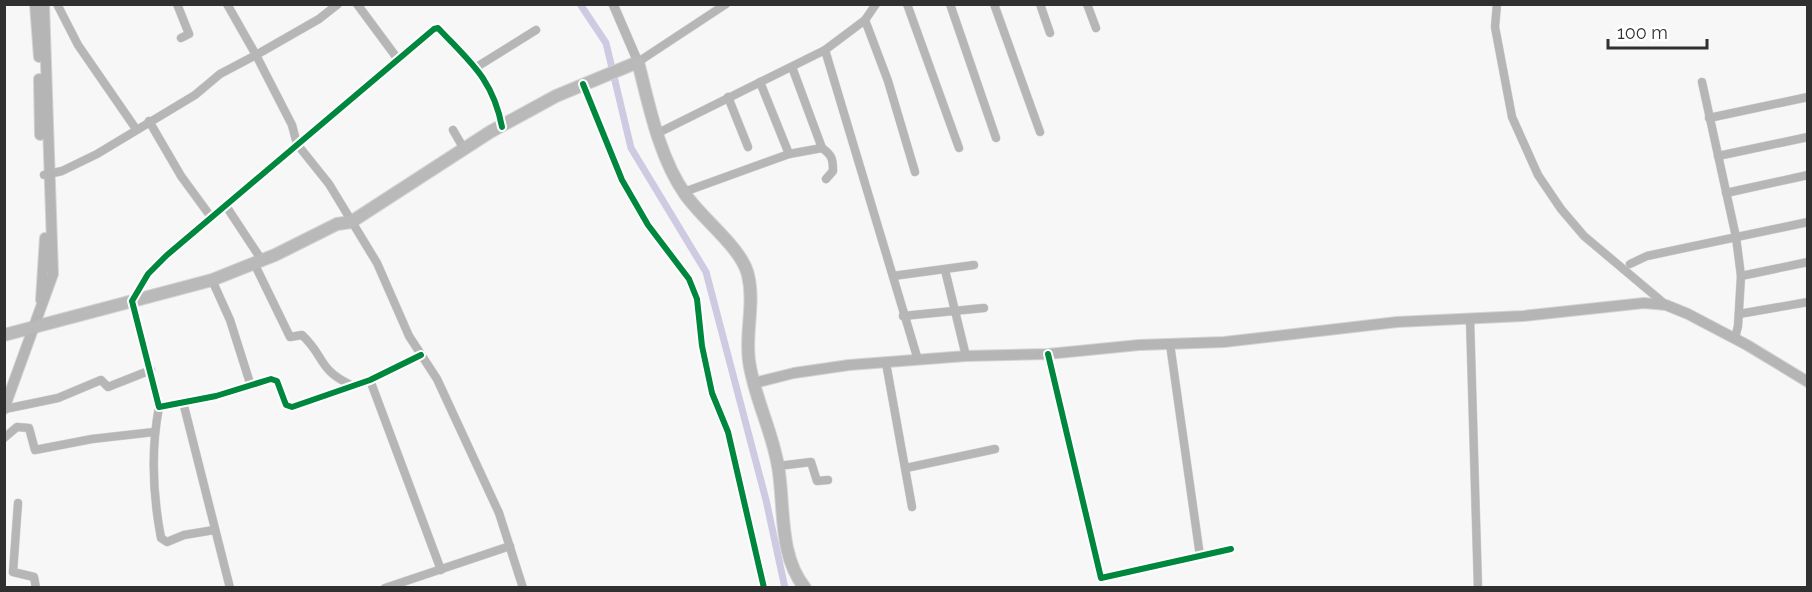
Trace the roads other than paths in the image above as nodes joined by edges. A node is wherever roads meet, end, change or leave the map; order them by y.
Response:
1 (34, 4) edge
2 (44, 4) edge
3 (57, 4) edge
4 (177, 4) edge
5 (227, 4) edge
6 (323, 4) edge
7 (338, 4) edge
8 (357, 4) edge
9 (614, 4) edge
10 (726, 4) edge
11 (876, 4) edge
12 (907, 4) edge
13 (950, 4) edge
14 (994, 4) edge
15 (1040, 4) edge
16 (1087, 4) edge
17 (1497, 4) edge
18 (331, 11) junction
19 (865, 20) junction
20 (1096, 28) dead end
21 (537, 30) dead end
22 (1050, 33) dead end
23 (181, 38) dead end
24 (825, 50) junction
25 (256, 55) junction
26 (397, 58) junction
27 (633, 63) junction
28 (792, 67) junction
29 (475, 68) junction
30 (760, 82) junction
31 (1702, 82) dead end
32 (583, 84) junction
33 (728, 97) junction
34 (1808, 97) edge
35 (1709, 118) junction
36 (149, 121) junction
37 (502, 127) junction
38 (136, 129) junction
39 (453, 130) dead end
40 (1040, 132) dead end
41 (657, 134) junction
42 (1808, 137) edge
43 (996, 138) dead end
44 (297, 144) junction
45 (748, 147) dead end
46 (822, 148) junction
47 (959, 148) dead end
48 (464, 149) junction
49 (789, 154) junction
50 (1718, 156) junction
51 (915, 172) dead end
52 (47, 174) junction
53 (1808, 175) edge
54 (826, 179) dead end
55 (684, 192) junction
56 (1726, 193) junction
57 (226, 206) junction
58 (211, 217) junction
59 (351, 222) junction
60 (1808, 222) edge
61 (1736, 237) junction
62 (257, 261) junction
63 (1808, 262) edge
64 (1630, 264) junction
65 (1618, 265) junction
66 (974, 266) dead end
67 (945, 270) junction
68 (1628, 273) junction
69 (893, 276) junction
70 (1741, 276) junction
71 (212, 280) junction
72 (132, 301) junction
73 (1808, 302) edge
74 (1666, 305) junction
75 (984, 308) dead end
76 (956, 311) junction
77 (1739, 314) junction
78 (903, 316) junction
79 (1470, 319) junction
80 (33, 328) junction
81 (4, 335) edge
82 (1735, 338) junction
83 (1170, 344) junction
84 (1048, 354) junction
85 (421, 355) junction
86 (966, 356) junction
87 (918, 360) junction
88 (886, 363) junction
89 (151, 370) junction
90 (370, 380) junction
91 (1808, 382) edge
92 (250, 383) junction
93 (754, 383) junction
94 (351, 385) junction
95 (183, 402) junction
96 (159, 407) junction
97 (4, 409) edge
98 (154, 432) junction
99 (4, 438) edge
100 (995, 449) dead end
101 (778, 466) junction
102 (906, 468) junction
103 (828, 480) dead end
104 (18, 503) dead end
105 (912, 507) dead end
106 (214, 530) junction
107 (510, 546) junction
108 (1231, 549) dead end
109 (1200, 556) junction
110 (441, 570) junction
111 (36, 588) edge
112 (230, 588) edge
113 (385, 588) edge
114 (523, 588) edge
115 (764, 588) edge
116 (805, 588) edge
117 (1478, 588) edge

1 - 52 main road
2 - 52 main road
3 - 38 street
4 - 23 street
5 - 25 street
6 - 18 street
7 - 18 street
8 - 26 street
9 - 27 street
10 - 27 street
11 - 19 street
12 - 47 street
13 - 43 street
14 - 40 street
15 - 22 street
16 - 20 street
17 - 65 street
18 - 25 street
19 - 24 street
19 - 51 street
21 - 29 street
24 - 28 street
24 - 69 street
25 - 36 street
25 - 44 street
26 - 29 street
26 - 44 street
27 - 32 main road
27 - 41 main road
28 - 30 street
28 - 46 street
29 - 37 street
30 - 33 street
30 - 49 street
31 - 35 street
32 - 37 main road
32 - 115 street
33 - 41 street
33 - 45 street
34 - 35 street
35 - 50 street
36 - 38 street
36 - 58 street
37 - 48 main road
38 - 52 street
39 - 48 street
41 - 55 main road
42 - 50 street
44 - 57 street
44 - 59 street
46 - 49 street
46 - 54 street
48 - 59 main road
49 - 55 street
50 - 56 street
52 - 80 main road
53 - 56 street
55 - 93 main road
56 - 61 street
57 - 58 street
57 - 62 street
58 - 72 street
59 - 62 main road
59 - 85 street
60 - 61 street
61 - 64 street
61 - 70 street
62 - 71 main road
62 - 94 street
63 - 70 street
64 - 65 street
64 - 68 street
65 - 68 street
66 - 67 street
67 - 69 street
67 - 76 street
68 - 74 street
69 - 78 street
70 - 77 street
71 - 72 main road
71 - 92 street
72 - 80 main road
72 - 89 street
73 - 77 street
74 - 79 main road
74 - 82 main road
75 - 76 street
76 - 78 street
76 - 86 street
77 - 82 street
78 - 87 street
79 - 83 main road
79 - 117 street
80 - 81 main road
80 - 97 main road
82 - 91 main road
83 - 84 main road
83 - 109 street
84 - 86 main road
84 - 109 street
85 - 90 street
85 - 107 street
86 - 87 main road
87 - 88 main road
88 - 93 main road
88 - 102 street
89 - 96 street
89 - 97 street
90 - 94 street
90 - 110 street
92 - 94 street
92 - 95 street
93 - 101 main road
95 - 96 street
95 - 106 street
96 - 98 street
98 - 99 street
98 - 106 street
100 - 102 street
101 - 103 street
101 - 116 main road
102 - 105 street
104 - 111 street
106 - 112 street
107 - 110 street
107 - 114 street
108 - 109 street
110 - 113 street

